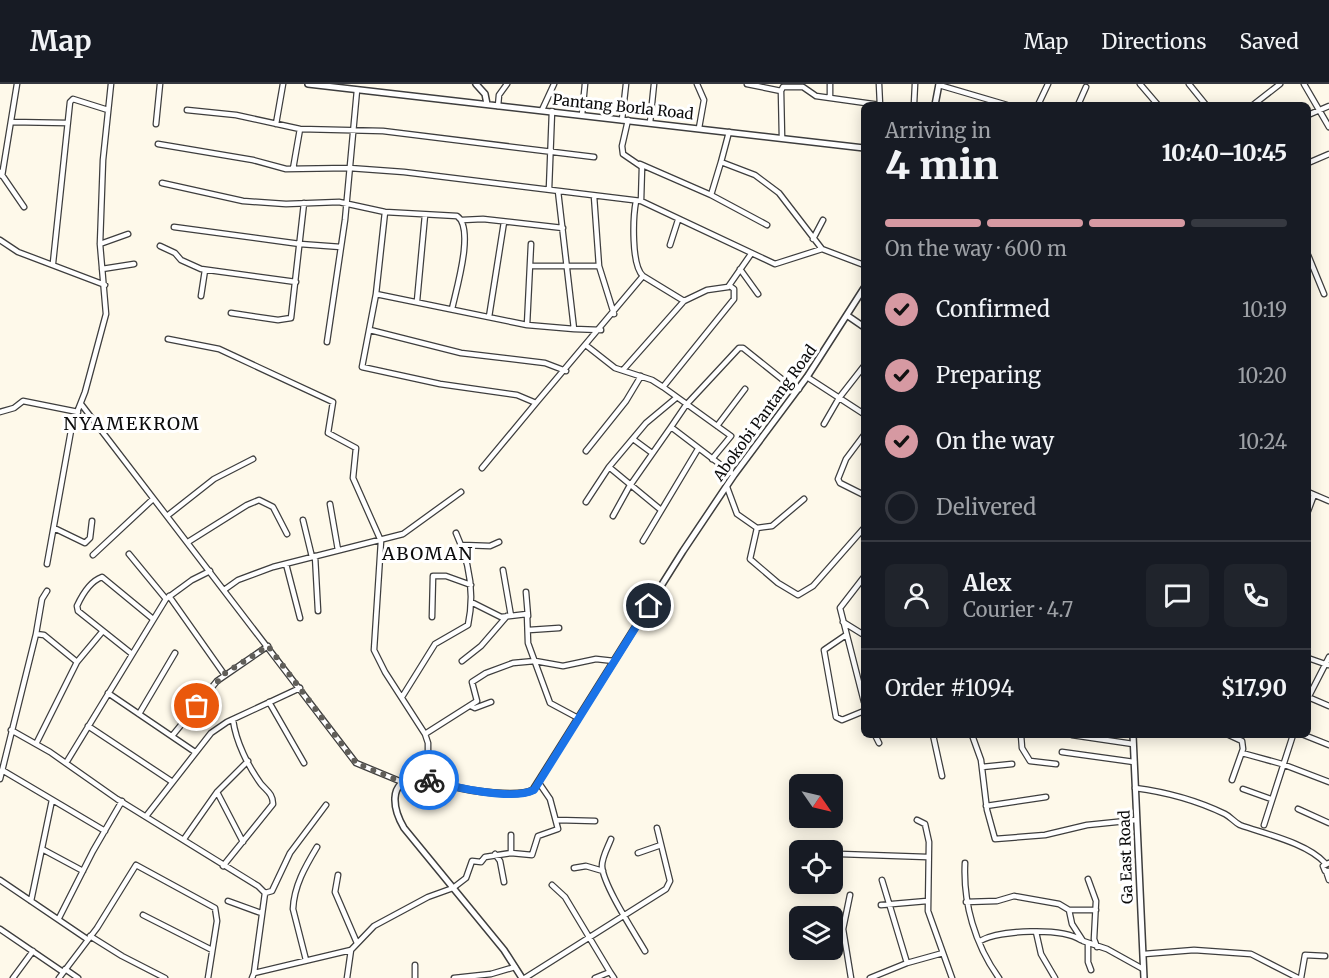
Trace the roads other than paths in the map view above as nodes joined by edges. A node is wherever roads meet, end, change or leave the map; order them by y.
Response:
1 (17, 84) edge
2 (111, 84) edge
3 (160, 84) edge
4 (283, 84) edge
5 (308, 84) edge
6 (476, 84) edge
7 (507, 84) edge
8 (554, 84) edge
9 (585, 84) edge
10 (626, 84) edge
11 (654, 84) edge
12 (697, 84) edge
13 (747, 84) edge
14 (830, 84) edge
15 (879, 84) edge
16 (915, 84) edge
17 (1048, 84) edge
18 (1140, 84) edge
19 (1189, 84) edge
20 (1280, 84) edge
21 (1305, 84) edge
22 (939, 85) edge
23 (1086, 87) dead end
24 (357, 90) junction
25 (781, 91) junction
26 (830, 97) junction
27 (861, 102) edge
28 (880, 102) edge
29 (914, 102) edge
30 (936, 102) edge
31 (990, 102) edge
32 (1039, 102) edge
33 (1079, 102) edge
34 (1155, 102) edge
35 (1204, 102) edge
36 (1257, 102) edge
37 (487, 104) junction
38 (498, 106) junction
39 (1329, 106) edge
40 (108, 110) junction
41 (187, 110) dead end
42 (542, 110) junction
43 (1320, 110) junction
44 (552, 111) junction
45 (1311, 114) edge
46 (582, 115) junction
47 (625, 120) junction
48 (11, 122) junction
49 (68, 123) junction
50 (650, 123) junction
51 (156, 124) dead end
52 (276, 124) junction
53 (1329, 127) edge
54 (699, 128) junction
55 (300, 129) junction
56 (355, 129) junction
57 (729, 132) junction
58 (782, 138) junction
59 (158, 144) dead end
60 (861, 148) edge
61 (550, 151) junction
62 (1329, 154) edge
63 (594, 157) dead end
64 (721, 162) junction
65 (1311, 162) edge
66 (640, 164) junction
67 (349, 168) junction
68 (293, 169) junction
69 (1, 174) edge
70 (162, 183) dead end
71 (549, 189) junction
72 (558, 191) junction
73 (711, 195) junction
74 (594, 196) junction
75 (638, 201) junction
76 (304, 203) junction
77 (346, 204) junction
78 (24, 207) dead end
79 (385, 212) junction
80 (425, 215) junction
81 (462, 220) junction
82 (678, 220) junction
83 (823, 220) dead end
84 (504, 222) junction
85 (767, 225) dead end
86 (174, 227) dead end
87 (563, 228) junction
88 (128, 234) dead end
89 (813, 239) junction
90 (0, 240) edge
91 (100, 244) junction
92 (300, 244) junction
93 (531, 244) dead end
94 (670, 245) dead end
95 (160, 246) dead end
96 (341, 246) junction
97 (822, 249) junction
98 (751, 254) junction
99 (1311, 262) edge
100 (53, 263) junction
101 (134, 264) dead end
102 (861, 264) edge
103 (530, 266) junction
104 (598, 266) junction
105 (568, 268) junction
106 (102, 269) junction
107 (740, 269) junction
108 (205, 270) junction
109 (643, 276) junction
110 (296, 282) junction
111 (105, 285) junction
112 (730, 286) junction
113 (861, 293) edge
114 (376, 294) junction
115 (758, 294) dead end
116 (1324, 294) dead end
117 (201, 296) dead end
118 (417, 301) junction
119 (684, 301) junction
120 (452, 309) junction
121 (231, 313) dead end
122 (614, 314) junction
123 (848, 316) junction
124 (489, 317) junction
125 (527, 325) junction
126 (861, 325) edge
127 (574, 329) junction
128 (370, 330) junction
129 (600, 330) junction
130 (168, 339) dead end
131 (327, 342) dead end
132 (586, 346) junction
133 (623, 370) junction
134 (861, 370) edge
135 (566, 371) junction
136 (641, 376) junction
137 (807, 377) junction
138 (663, 387) junction
139 (745, 389) dead end
140 (799, 389) junction
141 (676, 398) junction
142 (839, 398) junction
143 (81, 404) junction
144 (536, 404) junction
145 (686, 405) junction
146 (0, 412) edge
147 (78, 412) junction
148 (861, 412) edge
149 (824, 424) dead end
150 (717, 426) junction
151 (672, 427) junction
152 (861, 439) edge
153 (633, 440) junction
154 (698, 449) junction
155 (586, 451) dead end
156 (652, 453) junction
157 (253, 459) dead end
158 (712, 459) junction
159 (609, 467) junction
160 (482, 468) dead end
161 (734, 475) junction
162 (631, 484) junction
163 (727, 487) junction
164 (461, 492) dead end
165 (861, 493) edge
166 (1311, 494) edge
167 (1314, 495) junction
168 (153, 499) junction
169 (804, 499) dead end
170 (1329, 501) edge
171 (586, 502) dead end
172 (1311, 503) edge
173 (330, 504) dead end
174 (661, 510) junction
175 (167, 516) junction
176 (613, 516) dead end
177 (303, 520) dead end
178 (92, 521) dead end
179 (54, 528) junction
180 (757, 528) junction
181 (861, 531) edge
182 (456, 533) dead end
183 (286, 534) dead end
184 (381, 541) junction
185 (642, 541) dead end
186 (188, 542) junction
187 (499, 542) dead end
188 (462, 545) junction
189 (338, 550) junction
190 (129, 554) dead end
191 (93, 555) dead end
192 (314, 556) junction
193 (47, 564) dead end
194 (286, 564) junction
195 (503, 570) dead end
196 (210, 571) junction
197 (861, 583) edge
198 (471, 585) junction
199 (224, 590) junction
200 (47, 591) dead end
201 (526, 592) dead end
202 (167, 597) junction
203 (471, 603) junction
204 (318, 611) dead end
205 (509, 616) junction
206 (528, 616) junction
207 (432, 617) dead end
208 (300, 618) dead end
209 (153, 619) junction
210 (843, 622) junction
211 (559, 628) dead end
212 (528, 630) junction
213 (102, 632) junction
214 (861, 633) edge
215 (36, 634) junction
216 (846, 634) junction
217 (268, 646) junction
218 (175, 653) dead end
219 (132, 654) junction
220 (1329, 657) edge
221 (1311, 659) edge
222 (462, 661) dead end
223 (614, 661) junction
224 (77, 662) junction
225 (535, 662) junction
226 (1328, 665) edge
227 (224, 674) junction
228 (300, 688) junction
229 (861, 691) edge
230 (108, 693) junction
231 (1311, 693) edge
232 (402, 696) junction
233 (1311, 699) edge
234 (269, 702) junction
235 (491, 702) dead end
236 (471, 706) junction
237 (1329, 706) edge
238 (861, 712) edge
239 (139, 714) junction
240 (578, 718) junction
241 (233, 720) junction
242 (88, 726) junction
243 (11, 730) junction
244 (425, 734) junction
245 (172, 736) junction
246 (876, 738) edge
247 (934, 738) edge
248 (973, 738) edge
249 (1021, 738) edge
250 (1092, 738) edge
251 (1133, 738) edge
252 (1236, 738) edge
253 (1244, 738) edge
254 (1292, 738) edge
255 (1311, 738) edge
256 (1242, 741) junction
257 (879, 743) dead end
258 (36, 744) junction
259 (1133, 744) junction
260 (1329, 745) edge
261 (195, 752) junction
262 (1062, 752) dead end
263 (1242, 753) junction
264 (248, 761) junction
265 (1134, 762) junction
266 (66, 763) junction
267 (303, 763) dead end
268 (1012, 764) dead end
269 (1282, 764) junction
270 (1056, 765) dead end
271 (982, 767) junction
272 (2, 770) junction
273 (942, 776) dead end
274 (0, 779) edge
275 (428, 779) junction
276 (1232, 780) dead end
277 (171, 781) junction
278 (402, 782) junction
279 (1329, 782) edge
280 (538, 783) junction
281 (1135, 788) junction
282 (1243, 789) dead end
283 (217, 792) junction
284 (1046, 797) dead end
285 (1271, 799) junction
286 (52, 800) junction
287 (122, 801) junction
288 (326, 805) dead end
289 (986, 806) junction
290 (1299, 809) dead end
291 (147, 815) junction
292 (557, 820) junction
293 (917, 820) dead end
294 (1136, 820) junction
295 (595, 821) dead end
296 (1329, 823) edge
297 (1264, 825) dead end
298 (657, 828) dead end
299 (105, 831) junction
300 (511, 835) dead end
301 (184, 839) junction
302 (611, 839) dead end
303 (243, 842) junction
304 (661, 845) junction
305 (317, 847) dead end
306 (42, 849) junction
307 (511, 853) junction
308 (638, 853) dead end
309 (495, 854) junction
310 (843, 854) edge
311 (927, 857) junction
312 (965, 863) dead end
313 (1327, 863) edge
314 (223, 866) junction
315 (574, 868) dead end
316 (82, 871) junction
317 (603, 871) junction
318 (1328, 871) edge
319 (338, 875) dead end
320 (1088, 879) dead end
321 (0, 880) edge
322 (882, 880) dead end
323 (1329, 880) edge
324 (504, 882) dead end
325 (552, 885) dead end
326 (453, 888) junction
327 (265, 893) junction
328 (850, 895) dead end
329 (31, 901) junction
330 (228, 901) dead end
331 (927, 902) junction
332 (966, 902) junction
333 (888, 904) junction
334 (880, 905) dead end
335 (1069, 910) junction
336 (1096, 910) junction
337 (261, 912) junction
338 (143, 915) dead end
339 (624, 915) junction
340 (59, 918) junction
341 (0, 929) edge
342 (1036, 932) junction
343 (88, 937) junction
344 (588, 939) junction
345 (1081, 940) junction
346 (980, 941) junction
347 (357, 943) junction
348 (1088, 944) junction
349 (1097, 947) junction
350 (212, 950) junction
351 (351, 950) junction
352 (33, 951) junction
353 (645, 951) dead end
354 (943, 953) junction
355 (1144, 954) junction
356 (1325, 957) dead end
357 (306, 960) junction
358 (908, 963) junction
359 (415, 964) dead end
360 (514, 967) junction
361 (1143, 969) junction
362 (64, 970) junction
363 (1091, 970) dead end
364 (610, 972) junction
365 (253, 976) edge
366 (13, 978) edge
367 (59, 978) edge
368 (78, 978) edge
369 (165, 978) edge
370 (208, 978) edge
371 (346, 978) edge
372 (415, 978) edge
373 (454, 978) edge
374 (524, 978) edge
375 (595, 978) edge
376 (614, 978) edge
377 (851, 978) edge
378 (870, 978) edge
379 (952, 978) edge
380 (999, 978) edge
381 (1055, 978) edge
382 (1144, 978) edge
383 (1299, 978) edge

1 - 48 street
2 - 40 street
3 - 51 street
4 - 52 street
5 - 24 street, Pantang Borla Road
6 - 37 street
7 - 38 street
8 - 42 street
9 - 46 street
10 - 47 street
11 - 50 street
12 - 54 street
13 - 25 street
14 - 26 street
15 - 28 street
16 - 29 street
17 - 32 street
18 - 34 street
19 - 35 street
20 - 36 street
21 - 43 street
22 - 30 street
22 - 31 street
23 - 33 street
24 - 37 street, Pantang Borla Road
24 - 56 street
25 - 26 street
25 - 58 street
26 - 27 street
37 - 38 street, Pantang Borla Road
38 - 42 street, Pantang Borla Road
39 - 43 street
40 - 49 street
40 - 91 street
41 - 52 street
42 - 44 street, Pantang Borla Road
43 - 45 street
43 - 53 street
44 - 46 street, Pantang Borla Road
44 - 61 street
46 - 47 street, Pantang Borla Road
47 - 50 street, Pantang Borla Road
47 - 66 street
48 - 49 street
48 - 69 street
49 - 100 street
50 - 54 street, Pantang Borla Road
52 - 55 street
54 - 57 street, Pantang Borla Road
55 - 56 street
55 - 68 street
56 - 61 street
56 - 67 street
57 - 58 street, Pantang Borla Road
57 - 64 street
58 - 60 street, Pantang Borla Road
59 - 68 street
61 - 63 street
61 - 71 street
62 - 65 street
64 - 73 street
64 - 89 street
66 - 73 street
66 - 75 street
67 - 68 street
67 - 71 street
67 - 77 street
69 - 78 street
70 - 76 street
71 - 72 street
72 - 74 street
72 - 87 street
73 - 85 street
74 - 75 street
74 - 104 street
75 - 82 street
75 - 109 street
76 - 77 street
76 - 92 street
77 - 79 street
77 - 96 street
79 - 80 street
79 - 114 street
80 - 81 street
80 - 118 street
81 - 84 street
81 - 120 street
82 - 94 street
82 - 98 street
83 - 89 street
84 - 87 street
84 - 124 street
86 - 92 street
87 - 105 street
88 - 91 street
89 - 97 street
90 - 100 street
91 - 106 street
92 - 96 street
92 - 110 street
93 - 103 street
95 - 108 street
96 - 131 street
97 - 98 street
97 - 102 street
98 - 107 street
99 - 116 street
100 - 111 street
101 - 106 street
103 - 105 street
103 - 125 street
104 - 105 street
104 - 122 street
105 - 127 street
106 - 111 street
107 - 112 street
107 - 115 street
108 - 110 street
108 - 117 street
109 - 119 street
109 - 122 street
110 - 121 street
111 - 143 street
112 - 119 street
112 - 138 street
113 - 123 street, Abokobi Pantang Road
114 - 118 street
114 - 128 street
118 - 120 street
119 - 133 street
120 - 124 street
122 - 129 street
123 - 126 street
123 - 137 street, Abokobi Pantang Road
124 - 125 street
125 - 127 street
127 - 129 street
128 - 135 street
128 - 144 street
129 - 132 street
130 - 184 street
132 - 133 street
132 - 135 street
133 - 136 street
134 - 142 street
135 - 144 street
136 - 138 street
136 - 155 street
137 - 140 street, Abokobi Pantang Road
137 - 142 street
138 - 141 street
139 - 150 street
140 - 145 street
140 - 161 street, Abokobi Pantang Road
141 - 145 street
141 - 153 street
142 - 148 street
142 - 149 street
143 - 147 street
143 - 168 street
144 - 160 street
145 - 150 street
145 - 151 street
146 - 147 street
147 - 179 street
150 - 158 street
151 - 154 street
151 - 156 street
152 - 165 street
153 - 156 street
153 - 159 street
154 - 158 street
154 - 174 street
156 - 162 street
157 - 175 street
158 - 161 street
159 - 162 street
159 - 171 street
161 - 163 street, Abokobi Pantang Road
162 - 174 street
162 - 176 street
163 - 180 street
163 - 223 street, Abokobi Pantang Road
164 - 184 street
166 - 167 street
167 - 170 street
167 - 172 street
168 - 175 street
168 - 191 street
169 - 180 street
173 - 189 street
174 - 185 street
175 - 186 street
177 - 192 street
178 - 179 street
179 - 193 street
180 - 181 street
182 - 188 street
183 - 186 street
184 - 189 street
184 - 232 street
186 - 196 street
187 - 188 street
188 - 198 street
189 - 192 street
190 - 202 street
192 - 194 street
192 - 204 street
194 - 199 street
194 - 208 street
195 - 205 street
196 - 199 street
196 - 202 street
197 - 210 street
198 - 203 street
198 - 207 street
199 - 217 street
200 - 215 street
201 - 206 street
202 - 209 street
202 - 227 street
203 - 205 street
203 - 232 street
205 - 206 street
205 - 222 street
206 - 212 street
209 - 213 street
209 - 219 street
210 - 214 street
210 - 216 street
211 - 212 street
212 - 225 street
213 - 219 street
213 - 224 street
215 - 224 street
215 - 243 street
216 - 229 street
216 - 238 street
217 - 227 street
217 - 228 street
218 - 239 street
219 - 230 street
220 - 226 street
221 - 226 street
223 - 225 street
223 - 240 street, Abokobi Pantang Road
224 - 258 street
225 - 236 street
225 - 240 street
226 - 231 street
227 - 245 street
228 - 234 street
228 - 278 street
230 - 239 street
230 - 242 street
232 - 244 street
233 - 237 street
234 - 241 street
234 - 267 street
235 - 236 street
236 - 244 street
239 - 245 street
240 - 280 street, Abokobi Pantang Road
241 - 261 street
241 - 264 street
242 - 266 street
242 - 277 street
243 - 258 street
243 - 272 street
244 - 275 street
245 - 261 street
246 - 257 street
247 - 273 street
248 - 271 street
249 - 270 street
250 - 259 street
251 - 259 street, Ga East Road
252 - 256 street
253 - 256 street
254 - 269 street
255 - 260 street
256 - 263 street
258 - 266 street
259 - 265 street, Ga East Road
261 - 277 street
262 - 265 street
263 - 269 street
263 - 276 street
264 - 283 street
264 - 303 street
265 - 281 street, Ga East Road
266 - 287 street
268 - 271 street
269 - 279 street
269 - 285 street
271 - 289 street
272 - 274 street
272 - 286 street
275 - 278 street
275 - 280 street
277 - 291 street
278 - 326 street
280 - 292 street
281 - 294 street, Ga East Road
281 - 313 street
282 - 285 street
283 - 301 street
283 - 303 street
284 - 289 street
285 - 297 street
286 - 299 street
286 - 306 street
287 - 291 street
287 - 299 street
288 - 327 street
289 - 294 street
290 - 296 street
291 - 301 street
292 - 295 street
292 - 307 street
293 - 311 street
294 - 355 street, Ga East Road
298 - 304 street
299 - 316 street
300 - 307 street
301 - 314 street
302 - 317 street
303 - 314 street
304 - 308 street
304 - 339 street
305 - 357 street
306 - 316 street
306 - 329 street
307 - 309 street
309 - 324 street
309 - 326 street
310 - 311 street
311 - 331 street
312 - 332 street
313 - 318 street
314 - 327 street
315 - 317 street
316 - 340 street
317 - 339 street
318 - 323 street
319 - 347 street
320 - 336 street
321 - 329 street
322 - 333 street
325 - 344 street
326 - 347 street
326 - 360 street
327 - 337 street
328 - 377 street
329 - 340 street
330 - 337 street
331 - 333 street
331 - 354 street
332 - 335 street
332 - 346 street
333 - 334 street
333 - 358 street
335 - 336 street
335 - 345 street
336 - 349 street
337 - 365 street
338 - 350 street
339 - 344 street
339 - 353 street
340 - 343 street
341 - 352 street
342 - 345 street
342 - 346 street
342 - 381 street
343 - 350 street
343 - 362 street
343 - 369 street
344 - 364 street
344 - 374 street
345 - 348 street
346 - 380 street
347 - 351 street
348 - 349 street
348 - 363 street
349 - 361 street
350 - 370 street
351 - 357 street
351 - 371 street
352 - 362 street
352 - 366 street
354 - 358 street
354 - 379 street
355 - 361 street, Ga East Road
355 - 383 street
356 - 383 street
357 - 365 street
358 - 378 street
359 - 372 street
360 - 373 street
360 - 374 street
361 - 382 street, Ga East Road
362 - 367 street
362 - 368 street
364 - 375 street
364 - 376 street

